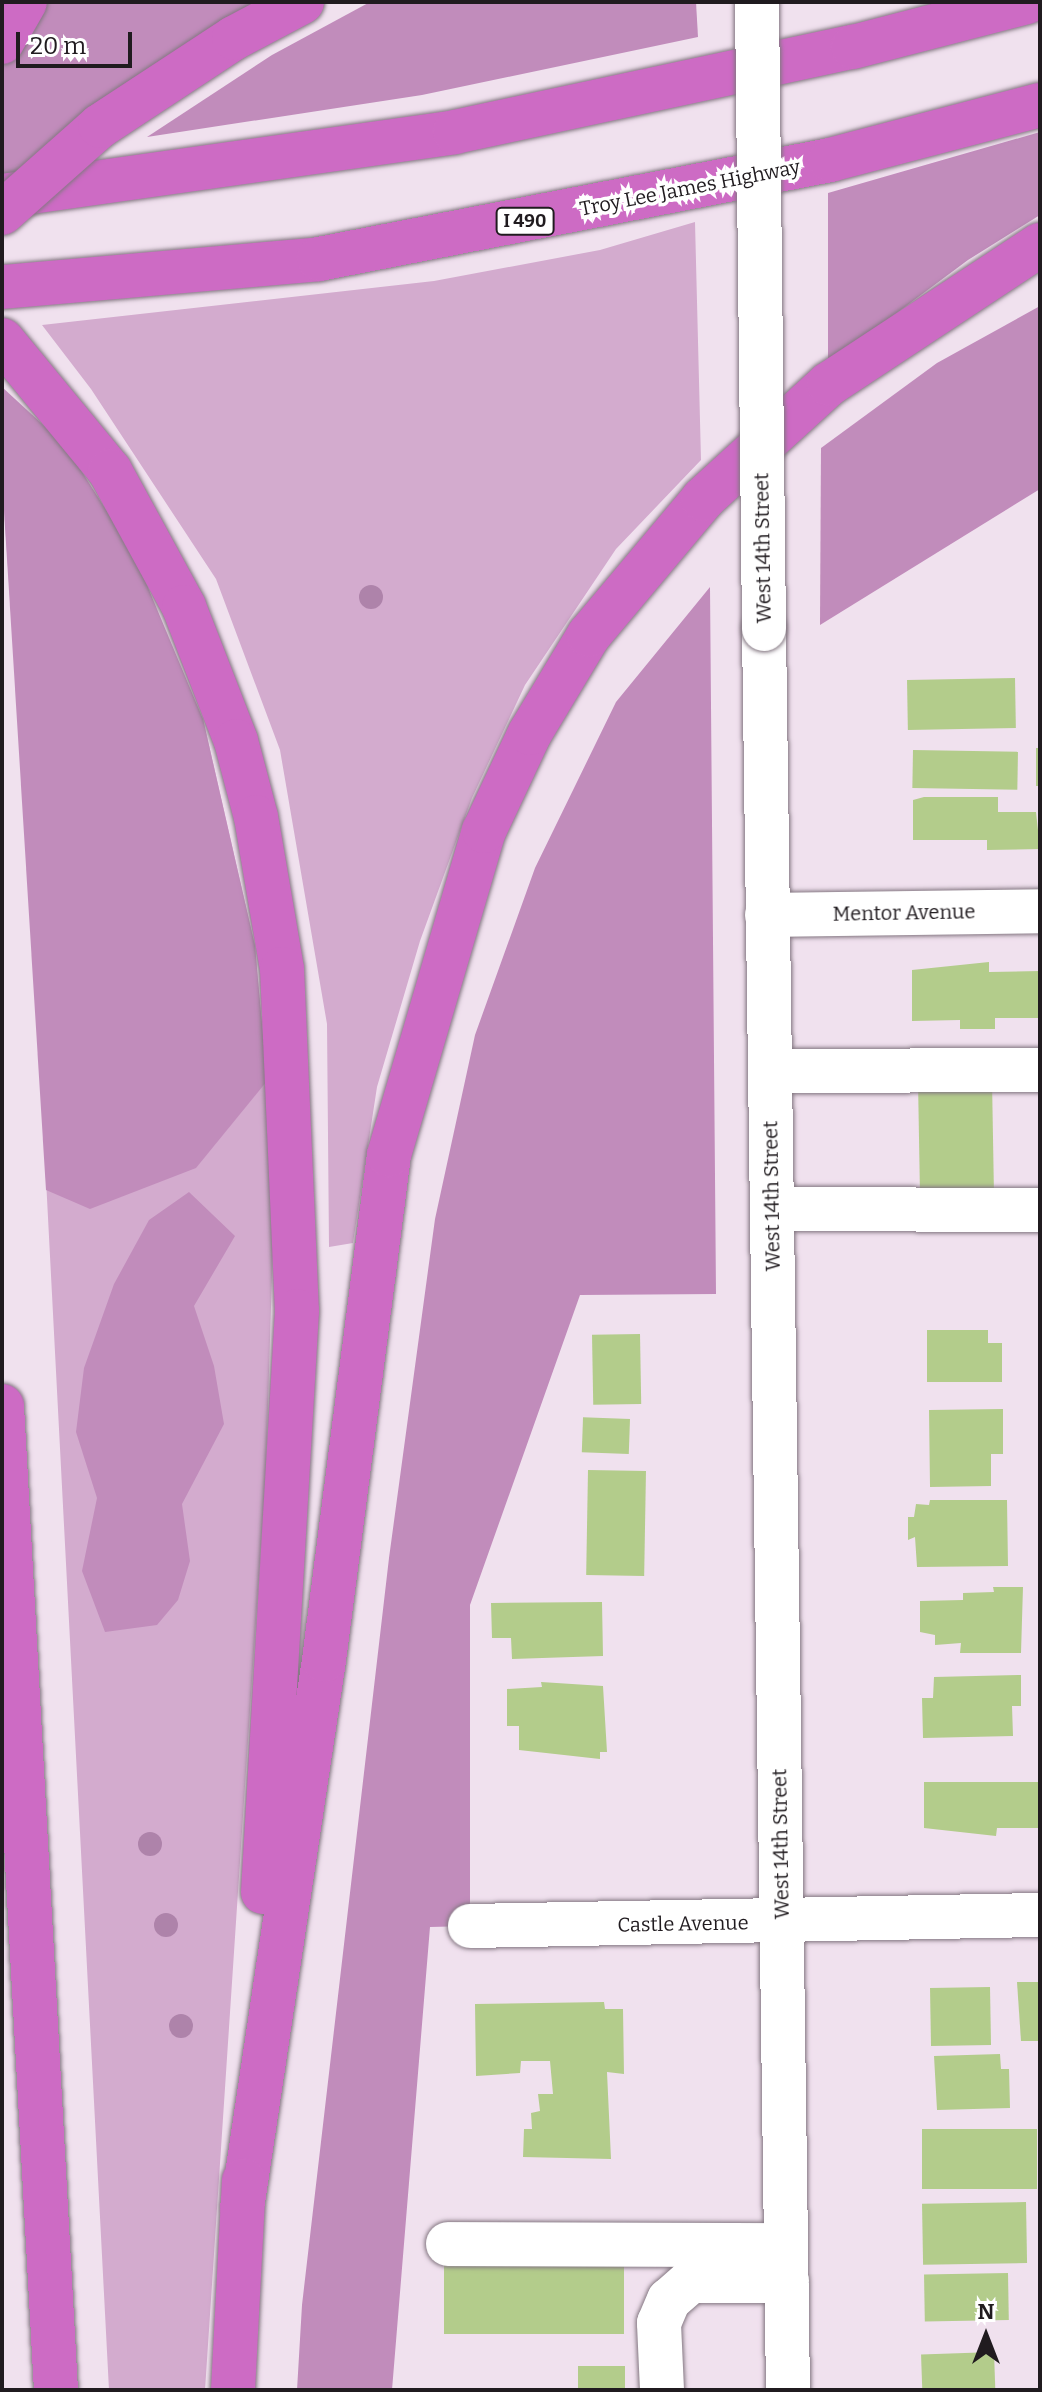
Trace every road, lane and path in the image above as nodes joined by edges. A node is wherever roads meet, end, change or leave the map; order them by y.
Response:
1 (25, 2) edge
2 (302, 2) edge
3 (757, 2) edge
4 (1027, 2) edge
5 (2, 42) edge
6 (1040, 105) edge
7 (2, 196) edge
8 (2, 213) edge
9 (1040, 245) edge
10 (2, 287) edge
11 (2, 340) edge
12 (1040, 911) edge
13 (767, 915) junction
14 (1038, 1069) edge
15 (770, 1071) junction
16 (772, 1209) junction
17 (1040, 1210) edge
18 (2, 1406) edge
19 (1040, 1915) edge
20 (782, 1923) junction
21 (470, 1926) dead end
22 (242, 2208) junction
23 (448, 2244) dead end
24 (787, 2263) junction
25 (56, 2390) edge
26 (233, 2390) edge
27 (662, 2390) edge
28 (788, 2390) edge

1 - 5 highway
2 - 8 highway, bridge
3 - 13 street, West 14th Street, bridge
4 - 7 highway
6 - 10 highway, Troy Lee James Highway / I 490
9 - 22 highway
11 - 22 highway
12 - 13 street, Mentor Avenue
13 - 15 street, West 14th Street
14 - 15 street
15 - 16 street, West 14th Street
16 - 17 street
16 - 20 street, West 14th Street
18 - 25 highway
19 - 20 street, Castle Avenue
20 - 21 street, Castle Avenue
20 - 24 street, West 14th Street
22 - 26 highway
23 - 24 street
24 - 27 street
24 - 28 street, West 14th Street

